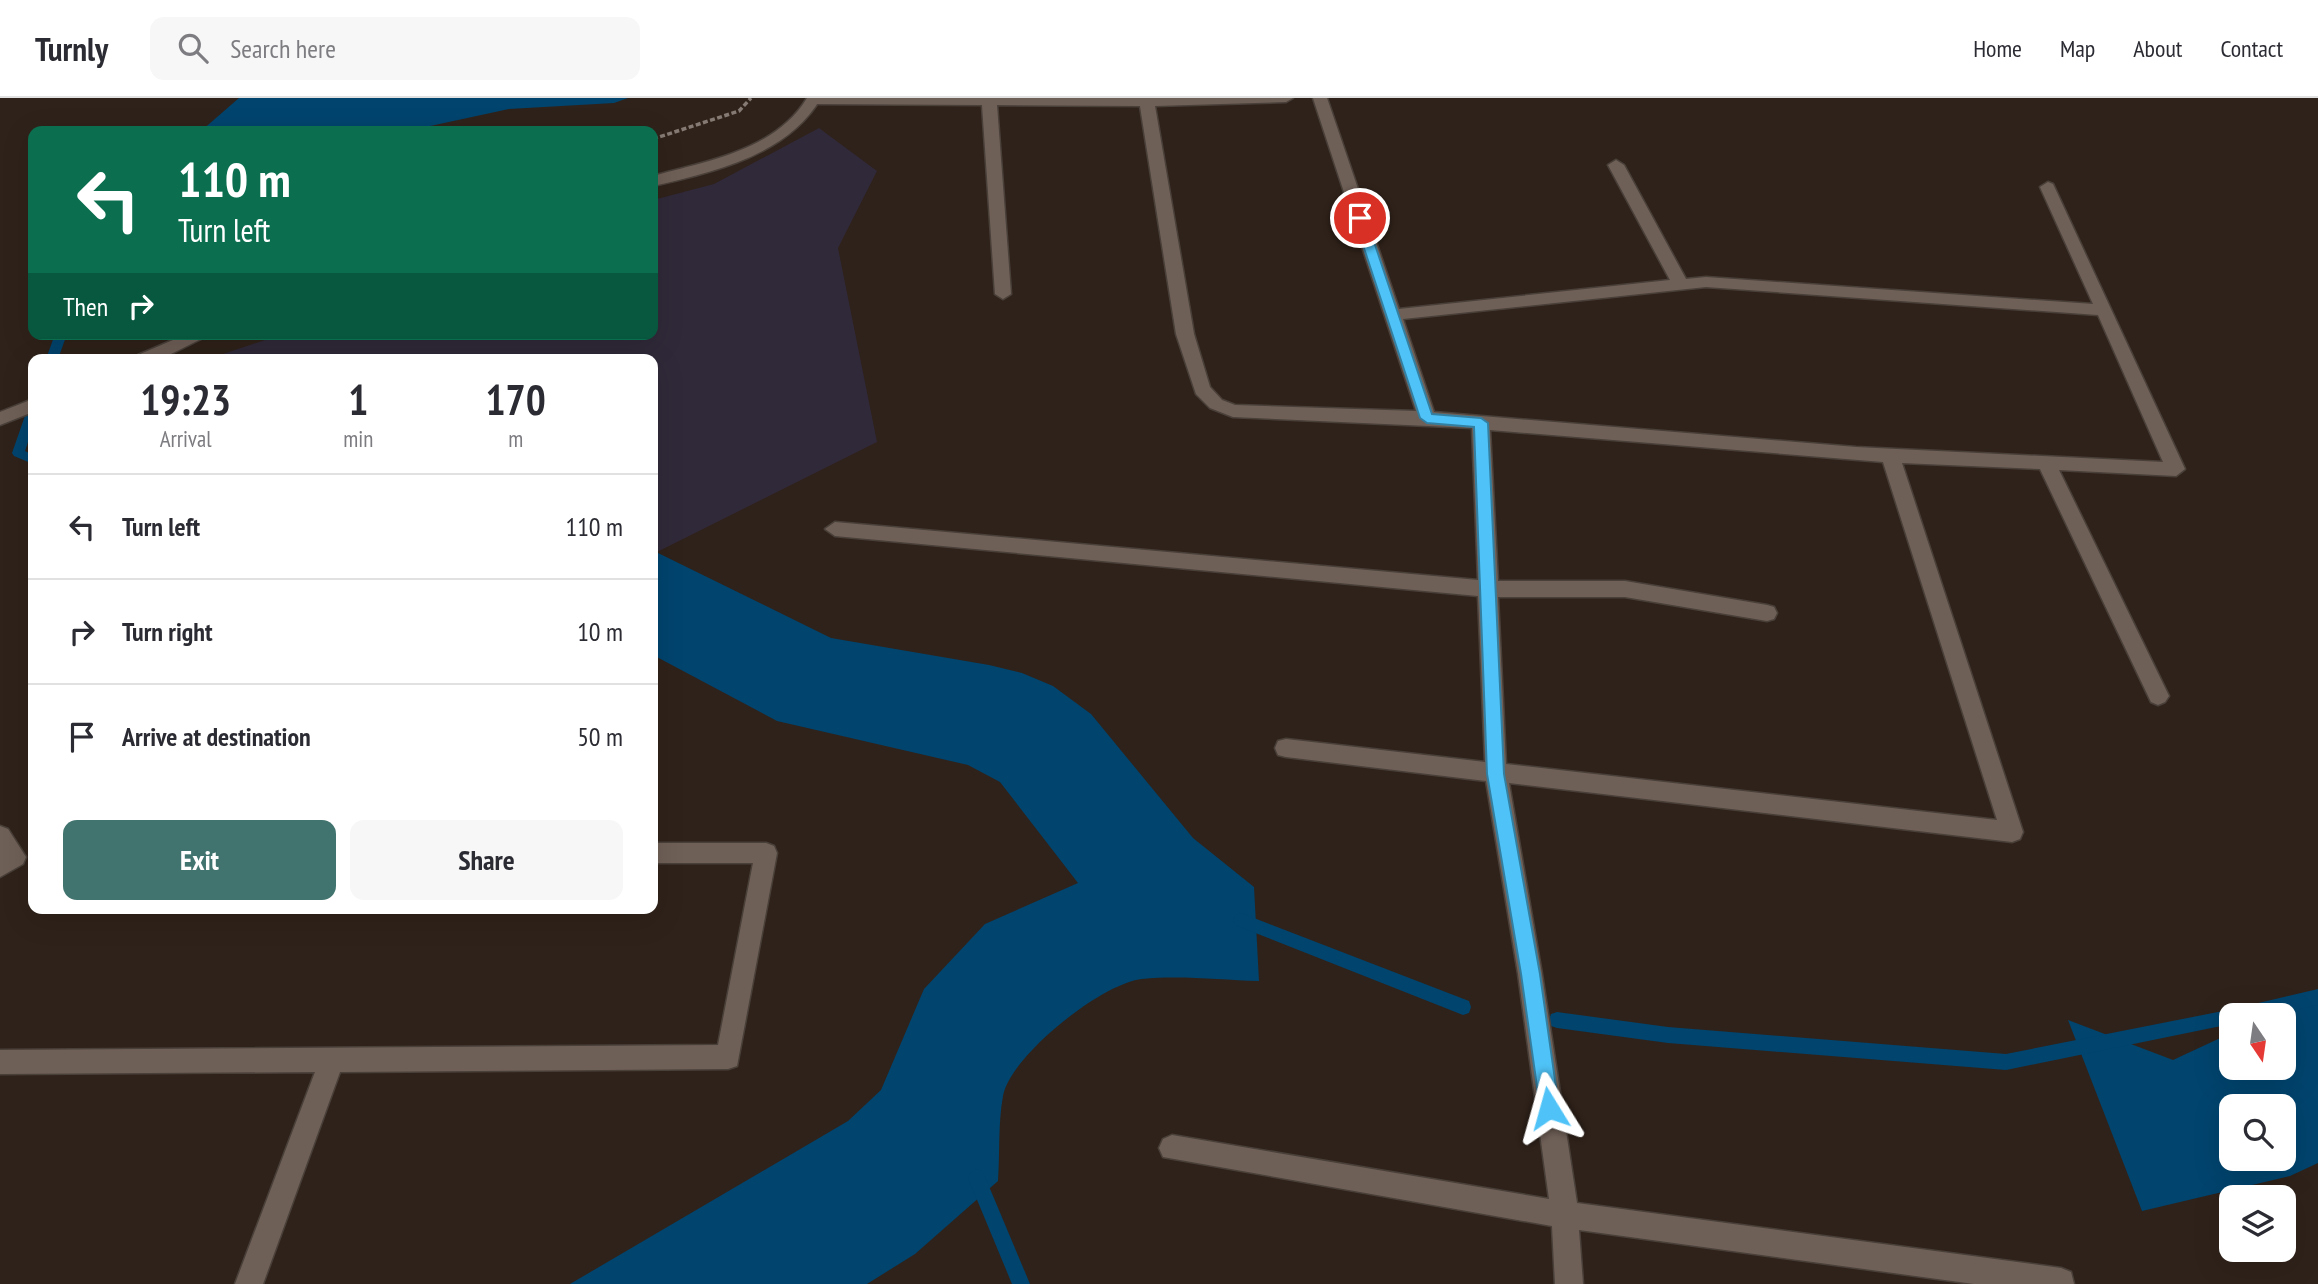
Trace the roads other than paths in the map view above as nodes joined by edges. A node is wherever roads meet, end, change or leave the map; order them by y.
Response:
1 (1286, 98) edge
2 (1320, 98) edge
3 (813, 99) edge
4 (1198, 99) edge
5 (1068, 100) edge
6 (989, 102) junction
7 (1147, 102) junction
8 (1616, 165) dead end
9 (658, 180) edge
10 (2048, 187) dead end
11 (1681, 285) junction
12 (1003, 294) dead end
13 (2104, 310) junction
14 (1392, 315) junction
15 (189, 340) edge
16 (156, 354) edge
17 (28, 407) edge
18 (1427, 418) junction
19 (0, 419) edge
20 (1481, 423) junction
21 (1890, 456) junction
22 (2047, 464) junction
23 (835, 529) dead end
24 (1488, 589) junction
25 (1767, 613) dead end
26 (2158, 696) dead end
27 (1286, 748) dead end
28 (1496, 774) junction
29 (0, 836) edge
30 (658, 853) edge
31 (16, 860) edge
32 (332, 1060) junction
33 (0, 1062) edge
34 (1172, 1148) dead end
35 (1564, 1216) junction
36 (2061, 1282) edge
37 (249, 1284) edge
38 (1569, 1284) edge

1 - 4 street
2 - 14 street
3 - 6 street
3 - 9 street
4 - 7 street
5 - 6 street
5 - 7 street
6 - 12 street
7 - 18 street
8 - 11 street
10 - 13 street
11 - 13 street
11 - 14 street
13 - 22 street
14 - 18 street
15 - 16 street
17 - 19 street
18 - 20 street
20 - 21 street
20 - 24 street
21 - 22 street
21 - 28 street
22 - 26 street
23 - 24 street
24 - 25 street
24 - 28 street
27 - 28 street
28 - 35 street
29 - 31 street
30 - 32 street
32 - 33 street
32 - 37 street
34 - 35 street
35 - 36 street
35 - 38 street

